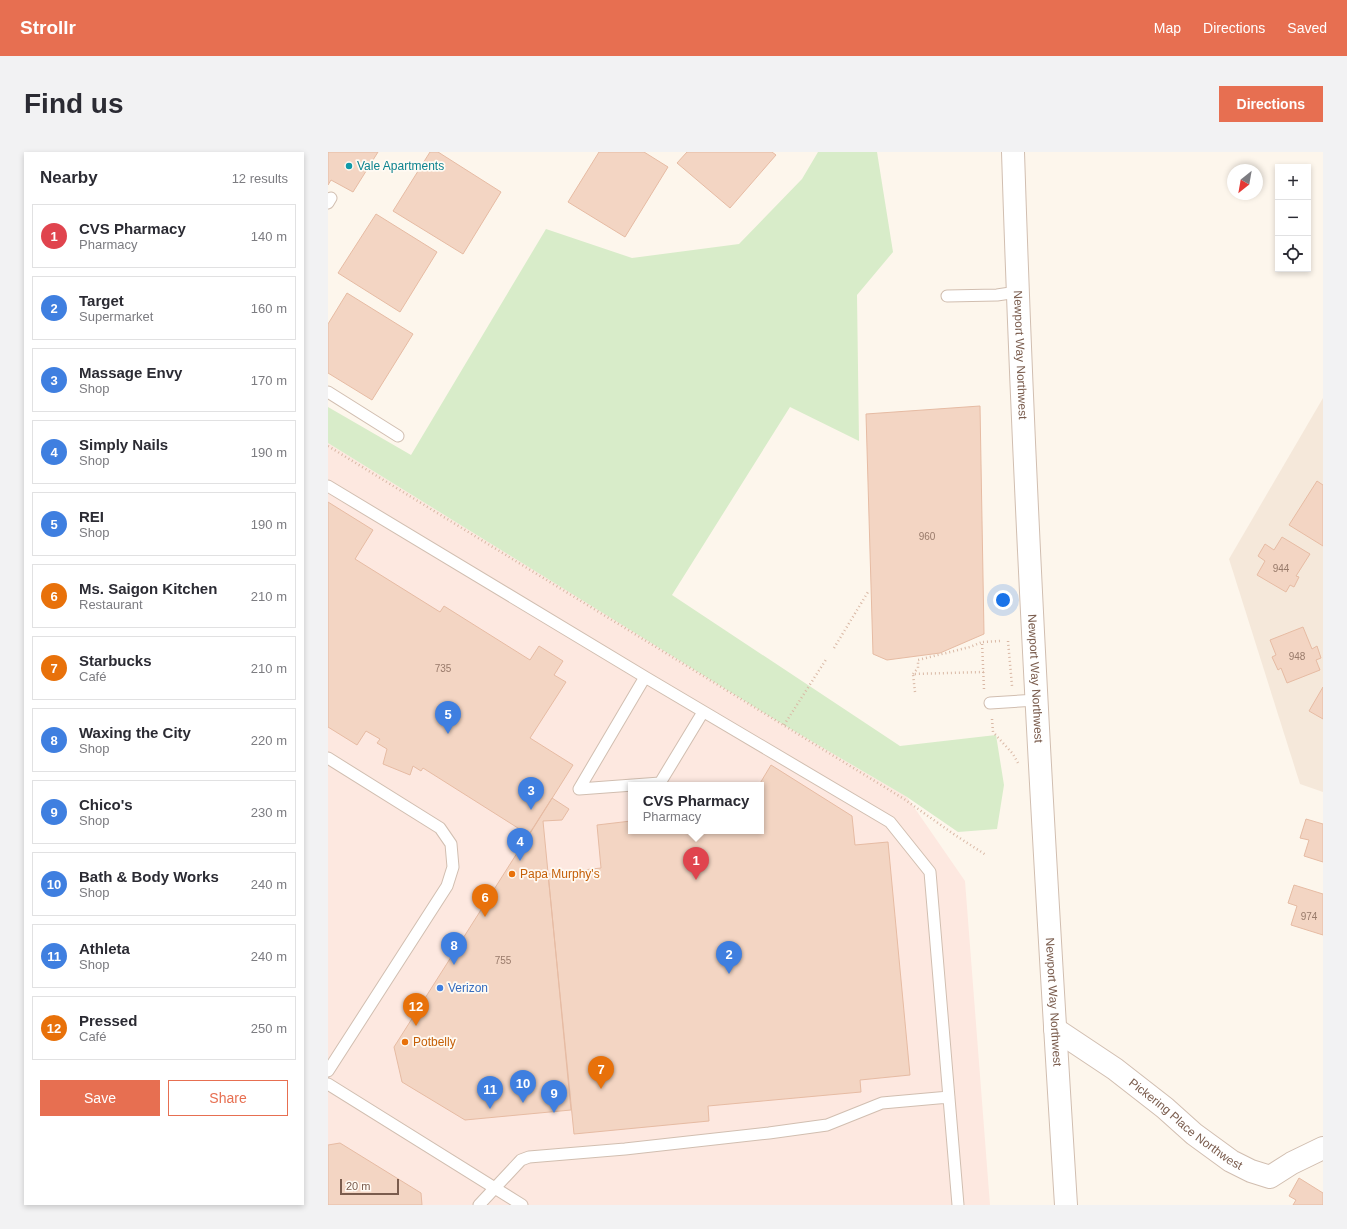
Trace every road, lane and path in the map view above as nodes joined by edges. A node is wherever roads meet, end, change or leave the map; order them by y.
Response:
1 (1013, 152) edge
2 (1017, 292) junction
3 (947, 296) dead end
4 (328, 392) edge
5 (398, 436) dead end
6 (328, 446) edge
7 (328, 486) edge
8 (868, 592) dead end
9 (1000, 641) dead end
10 (1008, 641) dead end
11 (982, 642) junction
12 (834, 648) dead end
13 (826, 658) dead end
14 (984, 672) junction
15 (913, 674) junction
16 (645, 677) junction
17 (989, 689) dead end
18 (915, 692) dead end
19 (1037, 700) junction
20 (1013, 702) junction
21 (990, 703) dead end
22 (703, 712) junction
23 (992, 719) dead end
24 (784, 725) junction
25 (328, 758) edge
26 (1022, 768) dead end
27 (661, 782) edge
28 (628, 785) edge
29 (986, 855) dead end
30 (1055, 1029) junction
31 (328, 1071) edge
32 (328, 1084) edge
33 (948, 1097) junction
34 (1323, 1148) edge
35 (495, 1188) junction
36 (479, 1205) edge
37 (522, 1205) edge
38 (958, 1205) edge
39 (1066, 1205) edge

1 - 2 street, Newport Way Northwest
2 - 3 lane
2 - 19 street, Newport Way Northwest
4 - 5 lane
6 - 24 path
7 - 16 lane
8 - 12 path
9 - 11 path
10 - 20 path
11 - 14 path
11 - 15 path
13 - 24 path
14 - 15 path
14 - 17 path
15 - 18 path
16 - 22 lane
16 - 28 lane
19 - 20 lane
19 - 30 street, Newport Way Northwest
20 - 21 lane
22 - 27 lane
22 - 33 lane
23 - 26 path
24 - 29 path
25 - 31 lane
30 - 34 street, Pickering Place Northwest
30 - 39 street, Newport Way Northwest
32 - 35 lane
33 - 35 lane
33 - 38 lane
35 - 36 lane
35 - 37 lane

